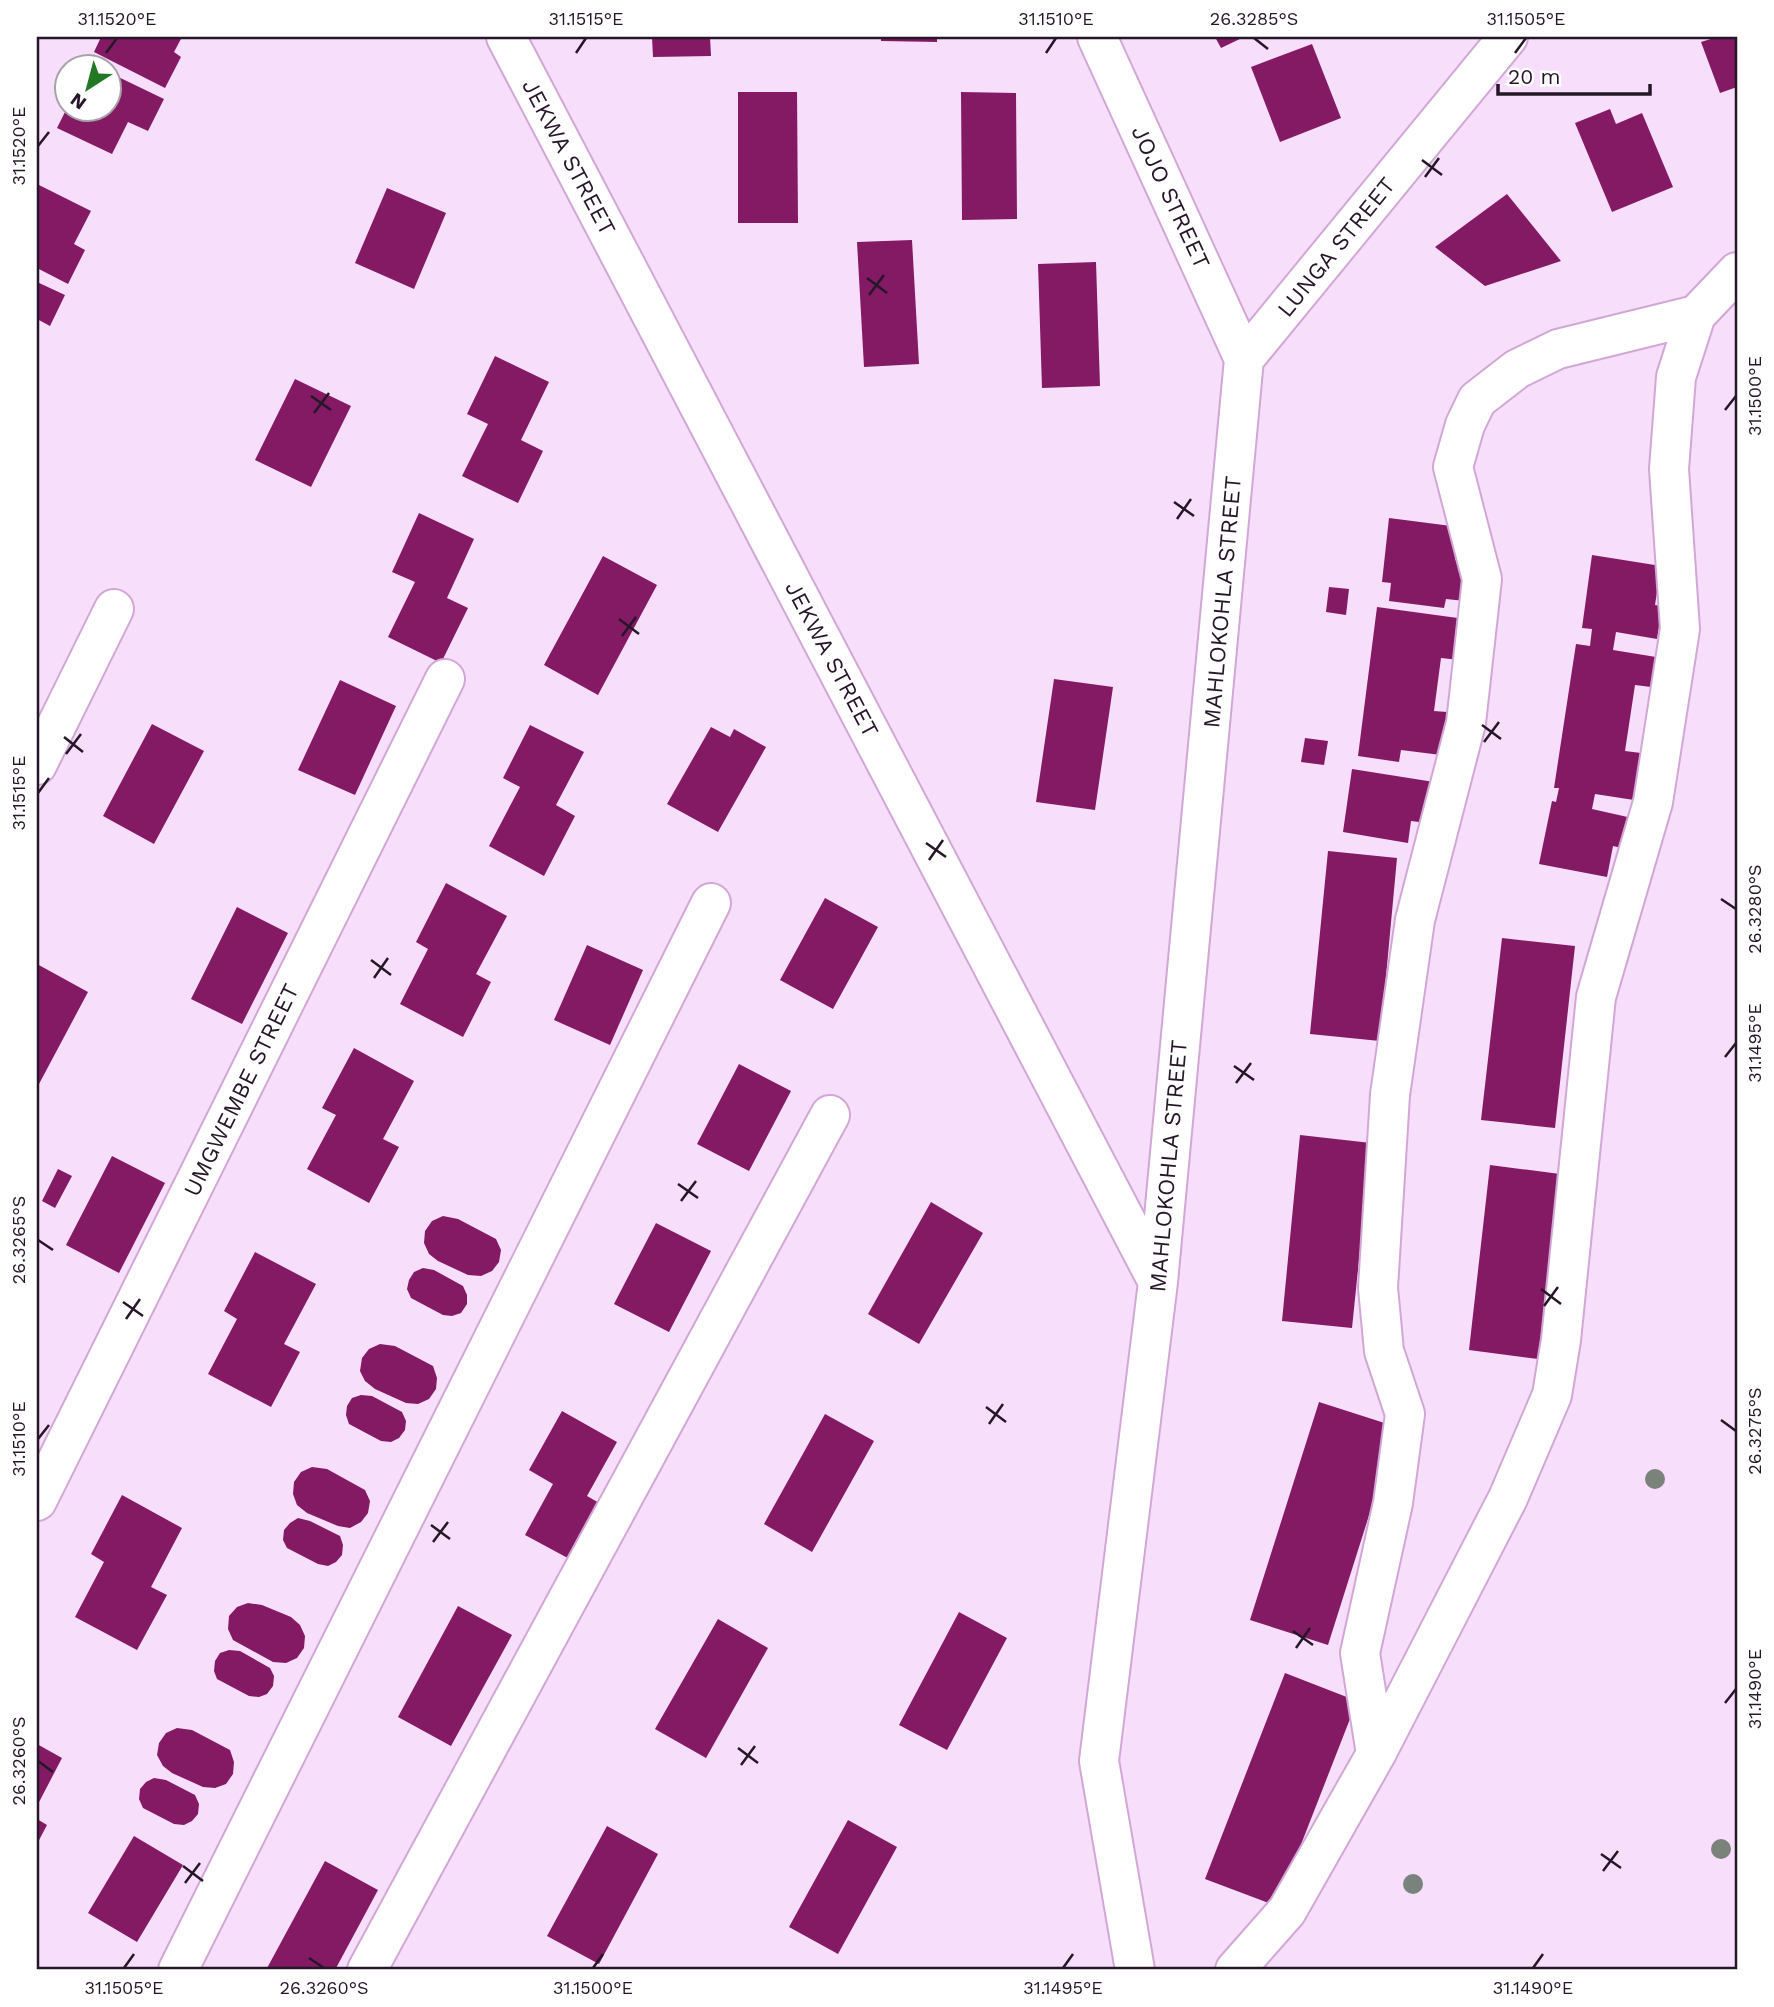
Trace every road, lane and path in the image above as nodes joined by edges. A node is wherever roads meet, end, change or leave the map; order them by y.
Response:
1 (506, 37) edge
2 (1097, 37) edge
3 (1508, 37) edge
4 (1737, 272) edge
5 (1696, 315) junction
6 (1244, 359) junction
7 (114, 609) dead end
8 (445, 679) dead end
9 (37, 765) edge
10 (711, 903) dead end
11 (830, 1115) dead end
12 (1158, 1282) junction
13 (37, 1502) edge
14 (1376, 1754) junction
15 (178, 1970) edge
16 (368, 1970) edge
17 (1135, 1970) edge
18 (1235, 1970) edge

1 - 12 street, JEKWA STREET
2 - 6 street, JOJO STREET
3 - 6 street, LUNGA STREET
4 - 5 street
5 - 14 street
5 - 14 street
6 - 12 street, MAHLOKOHLA STREET
7 - 9 street
8 - 13 street, UMGWEMBE STREET
10 - 15 street
11 - 16 street
12 - 17 street, MAHLOKOHLA STREET
14 - 18 street

